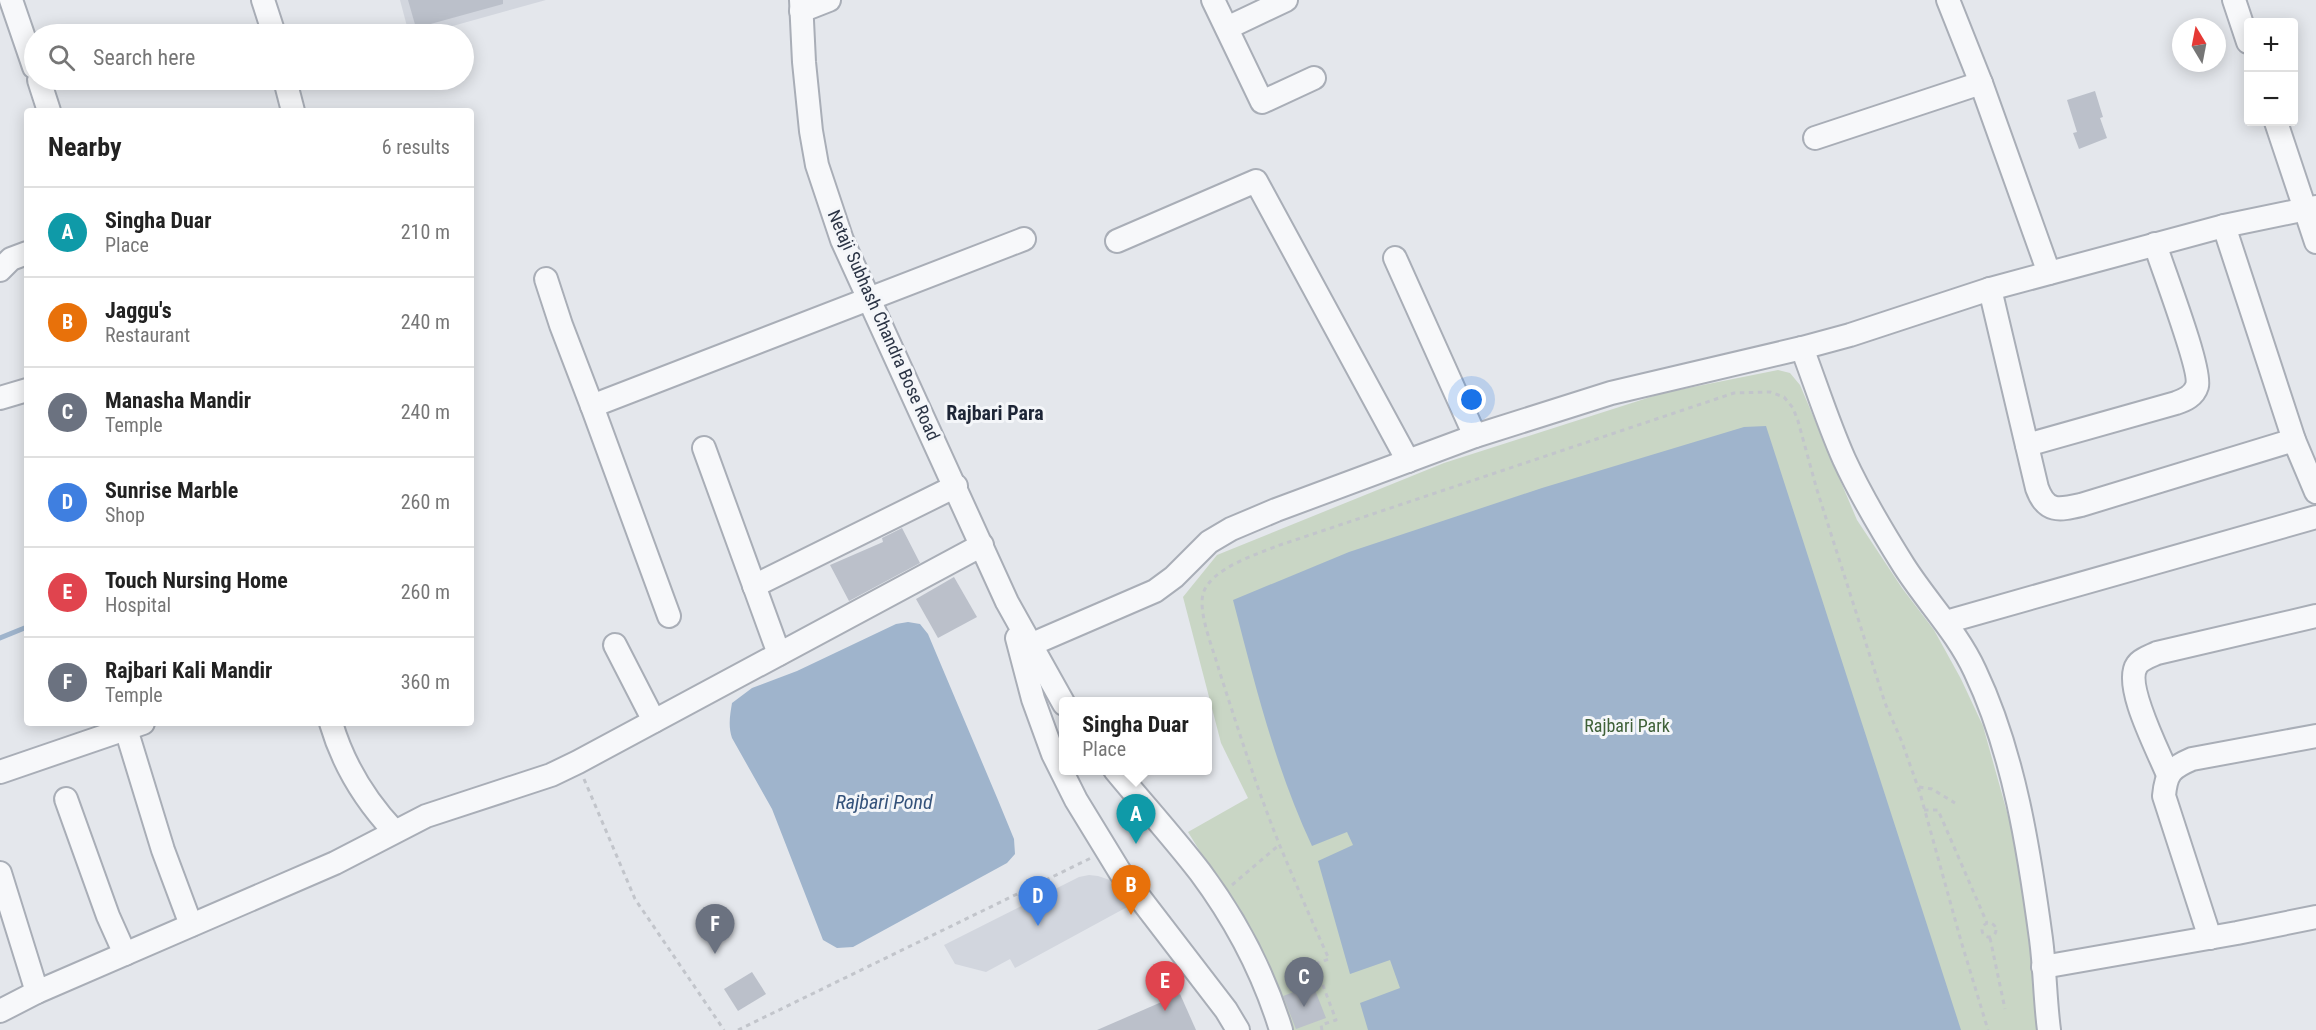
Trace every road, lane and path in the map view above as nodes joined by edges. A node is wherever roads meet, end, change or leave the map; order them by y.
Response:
1 (12, 0) edge
2 (263, 0) edge
3 (829, 0) edge
4 (1213, 0) edge
5 (1286, 0) edge
6 (2237, 1) edge
7 (1955, 2) edge
8 (801, 6) edge
9 (271, 24) edge
10 (2244, 27) edge
11 (1227, 28) junction
12 (24, 37) edge
13 (1314, 78) dead end
14 (1981, 84) junction
15 (42, 90) edge
16 (287, 90) edge
17 (48, 108) edge
18 (291, 108) edge
19 (2278, 126) edge
20 (1815, 138) dead end
21 (2311, 209) edge
22 (2224, 226) junction
23 (1024, 239) dead end
24 (1117, 241) dead end
25 (2316, 242) edge
26 (2155, 244) junction
27 (24, 254) edge
28 (1395, 258) dead end
29 (0, 270) edge
30 (2049, 273) junction
31 (546, 279) dead end
32 (1990, 289) junction
33 (868, 299) junction
34 (1802, 348) junction
35 (24, 391) edge
36 (0, 398) edge
37 (592, 406) junction
38 (1475, 436) junction
39 (2294, 440) junction
40 (2027, 445) junction
41 (704, 448) dead end
42 (1408, 461) junction
43 (956, 486) junction
44 (2316, 492) edge
45 (2316, 517) edge
46 (982, 544) junction
47 (754, 586) junction
48 (1007, 602) junction
49 (669, 616) dead end
50 (2316, 616) edge
51 (1947, 622) junction
52 (615, 645) dead end
53 (1030, 645) junction
54 (779, 654) junction
55 (1060, 697) edge
56 (654, 721) junction
57 (135, 726) edge
58 (332, 726) edge
59 (2316, 736) edge
60 (578, 762) junction
61 (1059, 766) edge
62 (0, 772) edge
63 (1064, 775) edge
64 (1118, 775) edge
65 (2168, 775) junction
66 (1918, 787) junction
67 (66, 799) dead end
68 (1955, 803) dead end
69 (1924, 810) junction
70 (394, 831) junction
71 (1279, 845) junction
72 (1106, 850) junction
73 (0, 873) edge
74 (1225, 892) dead end
75 (2316, 916) edge
76 (1987, 923) junction
77 (191, 925) junction
78 (1990, 938) junction
79 (2210, 938) junction
80 (125, 954) junction
81 (2043, 968) junction
82 (37, 992) junction
83 (2005, 1008) dead end
84 (0, 1011) edge
85 (724, 1030) edge
86 (738, 1030) edge
87 (1238, 1030) edge
88 (1281, 1030) edge
89 (1322, 1030) edge
90 (1988, 1030) edge
91 (2049, 1030) edge

1 - 12 street
2 - 9 street
3 - 8 street
4 - 11 street
5 - 11 street
6 - 10 street
7 - 14 street
8 - 33 street, Netaji Subhash Chandra Bose Road
11 - 13 street
14 - 20 street
14 - 30 street
15 - 17 street
16 - 18 street
19 - 21 street
21 - 22 street
21 - 25 street
22 - 26 street
22 - 39 street
23 - 33 street
24 - 42 street
26 - 30 street
26 - 40 street
27 - 29 street
28 - 38 street
30 - 32 street
31 - 37 street
32 - 34 street
32 - 40 street
33 - 37 street
33 - 43 street, Netaji Subhash Chandra Bose Road
34 - 38 street
34 - 51 street
35 - 36 street
37 - 49 street
38 - 42 street
39 - 40 street
39 - 44 street
41 - 47 street
42 - 53 street
43 - 46 street, Netaji Subhash Chandra Bose Road
43 - 47 street
45 - 51 street
46 - 48 street, Netaji Subhash Chandra Bose Road
46 - 54 street
47 - 54 street
48 - 53 street, Netaji Subhash Chandra Bose Road
48 - 61 street, Netaji Subhash Chandra Bose Road
50 - 65 street
51 - 81 street
52 - 56 street
53 - 55 street, Netaji Subhash Chandra Bose Road
54 - 56 street
56 - 60 street
57 - 62 street
57 - 77 street
58 - 70 street
59 - 65 street
60 - 70 street
60 - 85 path
63 - 72 street, Netaji Subhash Chandra Bose Road
64 - 88 street
65 - 79 street
66 - 68 path
66 - 69 path
66 - 71 path
67 - 80 street
69 - 76 path
69 - 90 path
70 - 77 street
71 - 74 path
71 - 89 path
72 - 86 path
72 - 87 street, Netaji Subhash Chandra Bose Road
73 - 82 street
75 - 79 street
76 - 78 path
76 - 78 path
77 - 80 street
78 - 83 path
79 - 81 street
80 - 82 street
81 - 91 street
82 - 84 street

